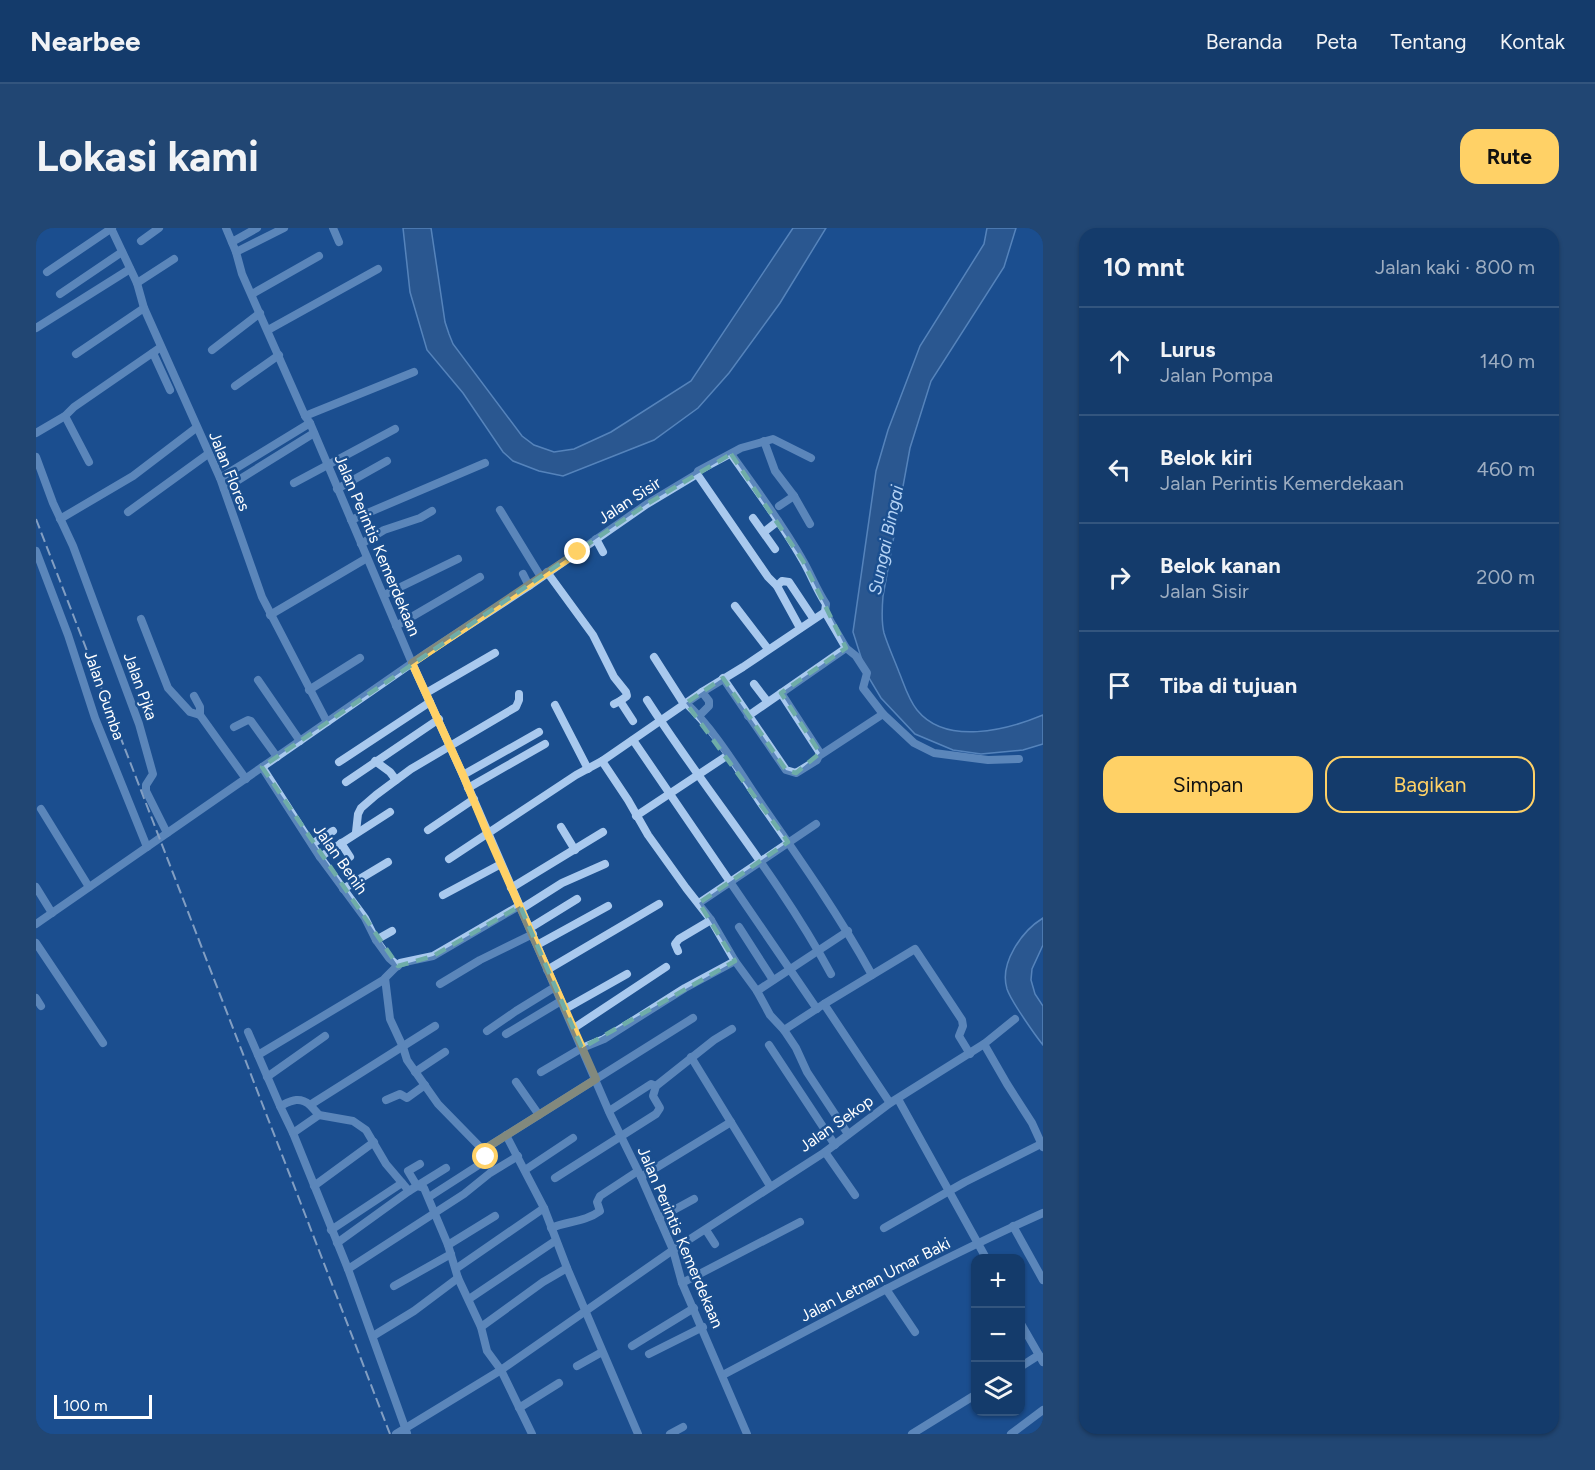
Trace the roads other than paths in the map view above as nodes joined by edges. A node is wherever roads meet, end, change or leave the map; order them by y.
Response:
1 (112, 228) edge
2 (159, 228) edge
3 (226, 228) edge
4 (257, 228) edge
5 (284, 228) edge
6 (333, 228) edge
7 (141, 240) dead end
8 (232, 242) junction
9 (339, 242) dead end
10 (122, 252) junction
11 (236, 252) junction
12 (319, 256) dead end
13 (174, 259) dead end
14 (130, 269) junction
15 (378, 269) dead end
16 (47, 272) dead end
17 (137, 283) junction
18 (60, 294) dead end
19 (252, 294) junction
20 (144, 308) junction
21 (260, 313) junction
22 (36, 328) edge
23 (268, 330) junction
24 (161, 347) junction
25 (212, 350) dead end
26 (153, 353) junction
27 (76, 354) dead end
28 (279, 356) junction
29 (414, 372) dead end
30 (235, 386) dead end
31 (170, 390) dead end
32 (65, 416) junction
33 (308, 420) junction
34 (196, 428) junction
35 (395, 429) dead end
36 (36, 433) edge
37 (314, 433) junction
38 (764, 441) junction
39 (208, 454) junction
40 (731, 454) junction
41 (36, 457) edge
42 (811, 458) dead end
43 (387, 460) dead end
44 (89, 462) dead end
45 (485, 463) dead end
46 (328, 467) junction
47 (697, 474) junction
48 (220, 478) junction
49 (294, 483) dead end
50 (224, 489) junction
51 (337, 489) junction
52 (794, 496) junction
53 (779, 506) dead end
54 (500, 510) dead end
55 (432, 511) dead end
56 (128, 512) dead end
57 (753, 518) dead end
58 (60, 519) junction
59 (351, 520) junction
60 (778, 521) junction
61 (810, 524) dead end
62 (764, 532) junction
63 (596, 539) junction
64 (361, 544) junction
65 (775, 549) dead end
66 (36, 551) edge
67 (603, 552) dead end
68 (368, 558) junction
69 (458, 559) dead end
70 (523, 574) dead end
71 (544, 575) junction
72 (480, 577) dead end
73 (529, 586) junction
74 (777, 586) junction
75 (384, 595) junction
76 (735, 606) dead end
77 (825, 612) junction
78 (270, 615) junction
79 (813, 618) junction
80 (141, 619) dead end
81 (396, 626) junction
82 (800, 628) junction
83 (846, 648) junction
84 (768, 649) junction
85 (495, 653) dead end
86 (654, 657) dead end
87 (360, 658) dead end
88 (412, 663) junction
89 (723, 678) junction
90 (258, 680) dead end
91 (754, 684) dead end
92 (309, 690) junction
93 (702, 692) junction
94 (426, 693) junction
95 (781, 693) junction
96 (519, 694) dead end
97 (194, 696) dead end
98 (647, 700) dead end
99 (767, 701) junction
100 (430, 702) junction
101 (685, 703) junction
102 (555, 705) dead end
103 (883, 714) junction
104 (200, 715) junction
105 (699, 716) junction
106 (748, 716) junction
107 (439, 719) junction
108 (633, 721) dead end
109 (660, 721) junction
110 (327, 722) junction
111 (234, 728) dead end
112 (539, 732) dead end
113 (633, 740) junction
114 (300, 741) junction
115 (545, 744) dead end
116 (450, 746) junction
117 (728, 755) junction
118 (819, 756) junction
119 (277, 757) junction
120 (1019, 759) dead end
121 (375, 761) junction
122 (602, 761) junction
123 (339, 762) dead end
124 (262, 767) junction
125 (588, 769) junction
126 (463, 775) junction
127 (698, 776) junction
128 (246, 779) junction
129 (396, 780) junction
130 (346, 782) dead end
131 (468, 788) junction
132 (670, 795) junction
133 (474, 799) junction
134 (40, 809) dead end
135 (390, 812) dead end
136 (636, 816) junction
137 (816, 824) dead end
138 (561, 827) dead end
139 (428, 830) dead end
140 (333, 831) dead end
141 (356, 832) junction
142 (603, 832) dead end
143 (167, 833) junction
144 (488, 835) junction
145 (788, 842) junction
146 (341, 843) junction
147 (312, 844) junction
148 (147, 847) junction
149 (575, 850) junction
150 (320, 856) junction
151 (350, 857) dead end
152 (449, 859) dead end
153 (388, 862) dead end
154 (760, 862) junction
155 (501, 864) junction
156 (605, 864) dead end
157 (730, 884) junction
158 (36, 887) edge
159 (89, 887) junction
160 (512, 888) junction
161 (343, 889) junction
162 (443, 895) dead end
163 (578, 899) dead end
164 (699, 903) junction
165 (659, 904) dead end
166 (608, 906) dead end
167 (520, 907) junction
168 (52, 913) junction
169 (711, 920) junction
170 (36, 924) edge
171 (739, 927) dead end
172 (392, 931) dead end
173 (531, 931) junction
174 (848, 931) junction
175 (376, 940) junction
176 (36, 943) edge
177 (537, 945) junction
178 (818, 950) junction
179 (678, 951) dead end
180 (735, 961) junction
181 (398, 966) junction
182 (666, 967) dead end
183 (790, 969) junction
184 (547, 970) junction
185 (627, 974) dead end
186 (831, 974) dead end
187 (872, 975) junction
188 (385, 979) junction
189 (773, 980) junction
190 (440, 984) dead end
191 (555, 987) junction
192 (757, 991) junction
193 (563, 1005) junction
194 (820, 1006) junction
195 (693, 1018) dead end
196 (1015, 1019) dead end
197 (435, 1026) dead end
198 (573, 1028) junction
199 (732, 1029) dead end
200 (783, 1030) junction
201 (487, 1031) dead end
202 (249, 1032) dead end
203 (506, 1034) dead end
204 (326, 1036) dead end
205 (104, 1043) dead end
206 (984, 1044) junction
207 (769, 1045) dead end
208 (403, 1047) junction
209 (582, 1048) junction
210 (445, 1052) dead end
211 (970, 1054) junction
212 (258, 1055) junction
213 (691, 1057) junction
214 (415, 1072) junction
215 (541, 1072) dead end
216 (267, 1077) junction
217 (596, 1079) junction
218 (516, 1082) dead end
219 (425, 1085) junction
220 (656, 1086) junction
221 (386, 1100) dead end
222 (894, 1101) junction
223 (310, 1105) junction
224 (280, 1106) junction
225 (609, 1111) junction
226 (319, 1115) junction
227 (538, 1115) junction
228 (730, 1122) junction
229 (293, 1133) junction
230 (848, 1134) junction
231 (506, 1135) junction
232 (621, 1136) junction
233 (573, 1138) dead end
234 (374, 1142) junction
235 (835, 1145) junction
236 (1042, 1146) edge
237 (483, 1150) junction
238 (825, 1152) junction
239 (518, 1156) junction
240 (420, 1164) dead end
241 (446, 1168) dead end
242 (525, 1170) junction
243 (639, 1174) junction
244 (555, 1178) dead end
245 (402, 1183) junction
246 (314, 1186) junction
247 (417, 1186) junction
248 (770, 1186) junction
249 (409, 1191) junction
250 (948, 1191) junction
251 (855, 1195) dead end
252 (429, 1197) junction
253 (694, 1198) dead end
254 (544, 1208) junction
255 (435, 1212) junction
256 (1043, 1213) edge
257 (495, 1216) dead end
258 (659, 1218) junction
259 (800, 1222) dead end
260 (1013, 1226) junction
261 (551, 1228) junction
262 (885, 1228) dead end
263 (331, 1230) junction
264 (706, 1230) junction
265 (555, 1240) junction
266 (337, 1243) junction
267 (978, 1243) junction
268 (715, 1244) dead end
269 (449, 1250) junction
270 (673, 1250) junction
271 (984, 1254) edge
272 (457, 1268) junction
273 (567, 1268) junction
274 (348, 1269) junction
275 (458, 1278) junction
276 (1043, 1280) edge
277 (682, 1283) junction
278 (394, 1286) dead end
279 (886, 1289) junction
280 (469, 1299) junction
281 (694, 1308) junction
282 (585, 1310) junction
283 (703, 1327) junction
284 (481, 1328) junction
285 (1025, 1331) edge
286 (915, 1332) dead end
287 (373, 1336) junction
288 (632, 1346) dead end
289 (602, 1352) junction
290 (649, 1354) dead end
291 (1041, 1359) edge
292 (1025, 1365) edge
293 (577, 1366) dead end
294 (501, 1370) junction
295 (723, 1376) junction
296 (559, 1383) dead end
297 (971, 1397) edge
298 (519, 1408) junction
299 (1043, 1410) edge
300 (683, 1427) dead end
301 (407, 1431) edge
302 (396, 1434) edge
303 (532, 1434) edge
304 (638, 1434) edge
305 (670, 1434) edge
306 (747, 1434) edge
307 (912, 1434) edge
308 (1011, 1434) edge

1 - 10 street, Jalan Flores
1 - 16 street
2 - 7 street
3 - 8 street, Jalan Perintis Kemerdekaan
4 - 8 street
5 - 11 street
6 - 9 street
8 - 11 street, Jalan Perintis Kemerdekaan
10 - 14 street, Jalan Flores
10 - 18 street
11 - 19 street, Jalan Perintis Kemerdekaan
12 - 19 street
13 - 17 street
14 - 17 street, Jalan Flores
14 - 22 street
15 - 23 street
17 - 20 street, Jalan Flores
19 - 21 street, Jalan Perintis Kemerdekaan
20 - 24 street, Jalan Flores
20 - 27 street
21 - 23 street, Jalan Perintis Kemerdekaan
21 - 25 street
23 - 28 street, Jalan Perintis Kemerdekaan
24 - 26 street
24 - 34 street, Jalan Flores
26 - 31 street
26 - 32 street
28 - 30 street
28 - 33 street, Jalan Perintis Kemerdekaan
29 - 33 street
32 - 36 street
32 - 44 street
33 - 37 street, Jalan Perintis Kemerdekaan
33 - 48 street
34 - 39 street, Jalan Flores
34 - 58 street
35 - 46 street
37 - 46 street, Jalan Perintis Kemerdekaan
37 - 50 street
38 - 40 street, Jalan Sisir
38 - 42 street
38 - 52 street
39 - 48 street, Jalan Flores
39 - 56 street
40 - 47 street, Jalan Sisir
40 - 60 street
41 - 58 street, Jalan Pjka
43 - 51 street
45 - 59 street
46 - 49 street
46 - 51 street, Jalan Perintis Kemerdekaan
47 - 63 street, Jalan Sisir
47 - 74 street
48 - 50 street, Jalan Flores
50 - 78 street, Jalan Flores
51 - 59 street, Jalan Perintis Kemerdekaan
52 - 53 street
52 - 61 street
54 - 71 street
55 - 64 street
57 - 62 street
58 - 143 street, Jalan Pjka
59 - 64 street, Jalan Perintis Kemerdekaan
60 - 62 street
60 - 77 street
62 - 65 street
63 - 67 street
63 - 71 street, Jalan Sisir
64 - 68 street, Jalan Perintis Kemerdekaan
66 - 148 street, Jalan Gumba
68 - 75 street, Jalan Perintis Kemerdekaan
68 - 78 street
69 - 75 street
70 - 73 street
71 - 73 street, Jalan Sisir
71 - 108 street
72 - 81 street
73 - 88 street, Jalan Sisir
74 - 79 street
74 - 82 street
75 - 81 street, Jalan Perintis Kemerdekaan
76 - 84 street
77 - 79 street
77 - 83 street
78 - 92 street, Jalan Flores
79 - 82 street
80 - 104 street
81 - 88 street, Jalan Perintis Kemerdekaan
82 - 84 street
83 - 95 street
83 - 103 street
84 - 89 street
85 - 94 street
86 - 101 street
87 - 92 street
88 - 94 street, Jalan Perintis Kemerdekaan
88 - 110 street, Jalan Sisir
89 - 93 street
89 - 106 street
90 - 114 street
91 - 99 street
92 - 110 street, Jalan Flores
93 - 101 street
93 - 105 street
94 - 100 street, Jalan Perintis Kemerdekaan
95 - 99 street
95 - 118 street
96 - 116 street
97 - 104 street
98 - 109 street
99 - 106 street
100 - 107 street, Jalan Perintis Kemerdekaan
100 - 123 street
101 - 105 street
101 - 109 street
102 - 125 street
103 - 118 street
103 - 120 street
104 - 128 street
105 - 117 street
106 - 118 street
107 - 116 street, Jalan Perintis Kemerdekaan
107 - 121 street
109 - 113 street
109 - 127 street
110 - 114 street, Jalan Sisir
111 - 119 street
112 - 126 street
113 - 122 street
113 - 132 street
114 - 119 street, Jalan Sisir
115 - 131 street
116 - 126 street, Jalan Perintis Kemerdekaan
116 - 129 street
117 - 127 street
117 - 145 street
119 - 124 street, Jalan Sisir
121 - 129 street
121 - 130 street
122 - 125 street
122 - 136 street
124 - 128 street, Jalan Sisir
124 - 147 street, Jalan Benih
125 - 144 street
126 - 131 street, Jalan Perintis Kemerdekaan
127 - 132 street
127 - 154 street
128 - 143 street, Jalan Sisir
129 - 141 street
131 - 133 street, Jalan Perintis Kemerdekaan
132 - 136 street
132 - 157 street
133 - 139 street
133 - 144 street, Jalan Perintis Kemerdekaan
134 - 159 street
135 - 141 street
136 - 164 street
137 - 145 street
138 - 149 street
140 - 147 street
141 - 146 street
142 - 149 street
143 - 148 street, Jalan Sisir
144 - 152 street
144 - 155 street, Jalan Perintis Kemerdekaan
145 - 154 street
145 - 174 street
146 - 150 street
146 - 151 street
147 - 150 street, Jalan Benih
148 - 159 street, Jalan Sisir
149 - 160 street
150 - 161 street, Jalan Benih
153 - 161 street
154 - 157 street
154 - 178 street
155 - 160 street, Jalan Perintis Kemerdekaan
155 - 162 street
156 - 167 street
157 - 164 street
157 - 183 street
158 - 168 street
159 - 168 street, Jalan Sisir
160 - 167 street, Jalan Perintis Kemerdekaan
161 - 175 street, Jalan Benih
163 - 173 street
164 - 169 street
165 - 184 street
166 - 177 street
167 - 173 street, Jalan Perintis Kemerdekaan
167 - 181 street
168 - 170 street, Jalan Sisir
169 - 179 street
169 - 180 street
171 - 189 street
172 - 175 street
173 - 177 street, Jalan Perintis Kemerdekaan
173 - 190 street
174 - 178 street
174 - 187 street
175 - 181 street, Jalan Benih
176 - 205 street
177 - 184 street, Jalan Perintis Kemerdekaan
178 - 183 street
178 - 186 street
180 - 192 street
180 - 209 street
181 - 188 street
182 - 198 street
183 - 189 street
183 - 194 street
184 - 191 street, Jalan Perintis Kemerdekaan
185 - 193 street
187 - 194 street
187 - 211 street
188 - 208 street
188 - 212 street
189 - 192 street
191 - 193 street, Jalan Perintis Kemerdekaan
191 - 201 street
192 - 200 street
193 - 198 street, Jalan Perintis Kemerdekaan
193 - 203 street
194 - 200 street
194 - 222 street
195 - 217 street
196 - 206 street, Jalan Sekop
197 - 208 street
198 - 209 street, Jalan Perintis Kemerdekaan
199 - 213 street
200 - 230 street
202 - 212 street
204 - 216 street
206 - 211 street, Jalan Sekop
206 - 236 street
207 - 235 street
208 - 214 street
208 - 223 street
209 - 215 street
209 - 217 street, Jalan Perintis Kemerdekaan
210 - 214 street
211 - 222 street, Jalan Sekop
212 - 216 street
213 - 220 street
213 - 228 street
214 - 219 street
216 - 224 street
217 - 225 street, Jalan Perintis Kemerdekaan
217 - 227 street
218 - 227 street
219 - 221 street
219 - 237 street
220 - 225 street
220 - 232 street
222 - 230 street, Jalan Sekop
222 - 250 street
223 - 224 street
223 - 226 street
224 - 229 street
225 - 232 street, Jalan Perintis Kemerdekaan
226 - 229 street
226 - 234 street
227 - 231 street
228 - 243 street
228 - 248 street
229 - 246 street
230 - 235 street, Jalan Sekop
231 - 237 street
231 - 239 street
232 - 243 street, Jalan Perintis Kemerdekaan
232 - 244 street
233 - 242 street
234 - 245 street
234 - 246 street
235 - 238 street, Jalan Sekop
236 - 250 street
237 - 252 street
238 - 248 street, Jalan Sekop
238 - 251 street
239 - 242 street
239 - 255 street
240 - 247 street
241 - 247 street
242 - 254 street
243 - 258 street, Jalan Perintis Kemerdekaan
243 - 261 street
245 - 249 street
245 - 263 street
246 - 263 street
247 - 249 street
247 - 252 street
248 - 264 street, Jalan Sekop
249 - 266 street
250 - 262 street
250 - 267 street
252 - 255 street
253 - 258 street
254 - 261 street
254 - 272 street
255 - 269 street
255 - 274 street
256 - 260 street, Jalan Letnan Umar Baki
257 - 269 street
258 - 270 street, Jalan Perintis Kemerdekaan
259 - 277 street
260 - 267 street, Jalan Letnan Umar Baki
260 - 276 street
261 - 265 street
263 - 266 street
264 - 268 street
264 - 270 street, Jalan Sekop
265 - 273 street
265 - 280 street
266 - 274 street
267 - 271 street
267 - 279 street, Jalan Letnan Umar Baki
269 - 272 street
269 - 278 street
270 - 277 street, Jalan Perintis Kemerdekaan
270 - 282 street, Jalan Sekop
272 - 275 street
273 - 282 street
273 - 284 street
274 - 287 street
275 - 280 street
275 - 287 street
277 - 281 street, Jalan Perintis Kemerdekaan
279 - 286 street
279 - 295 street, Jalan Letnan Umar Baki
280 - 284 street
281 - 283 street, Jalan Perintis Kemerdekaan
281 - 288 street
282 - 289 street
282 - 294 street, Jalan Sekop
283 - 290 street
283 - 295 street, Jalan Perintis Kemerdekaan
284 - 294 street
285 - 291 street
287 - 301 street
289 - 293 street
289 - 304 street
291 - 292 street
294 - 298 street
294 - 301 street, Jalan Sekop
295 - 306 street, Jalan Perintis Kemerdekaan
296 - 298 street
297 - 307 street
298 - 303 street
299 - 308 street
300 - 305 street
301 - 302 street, Jalan Sekop

